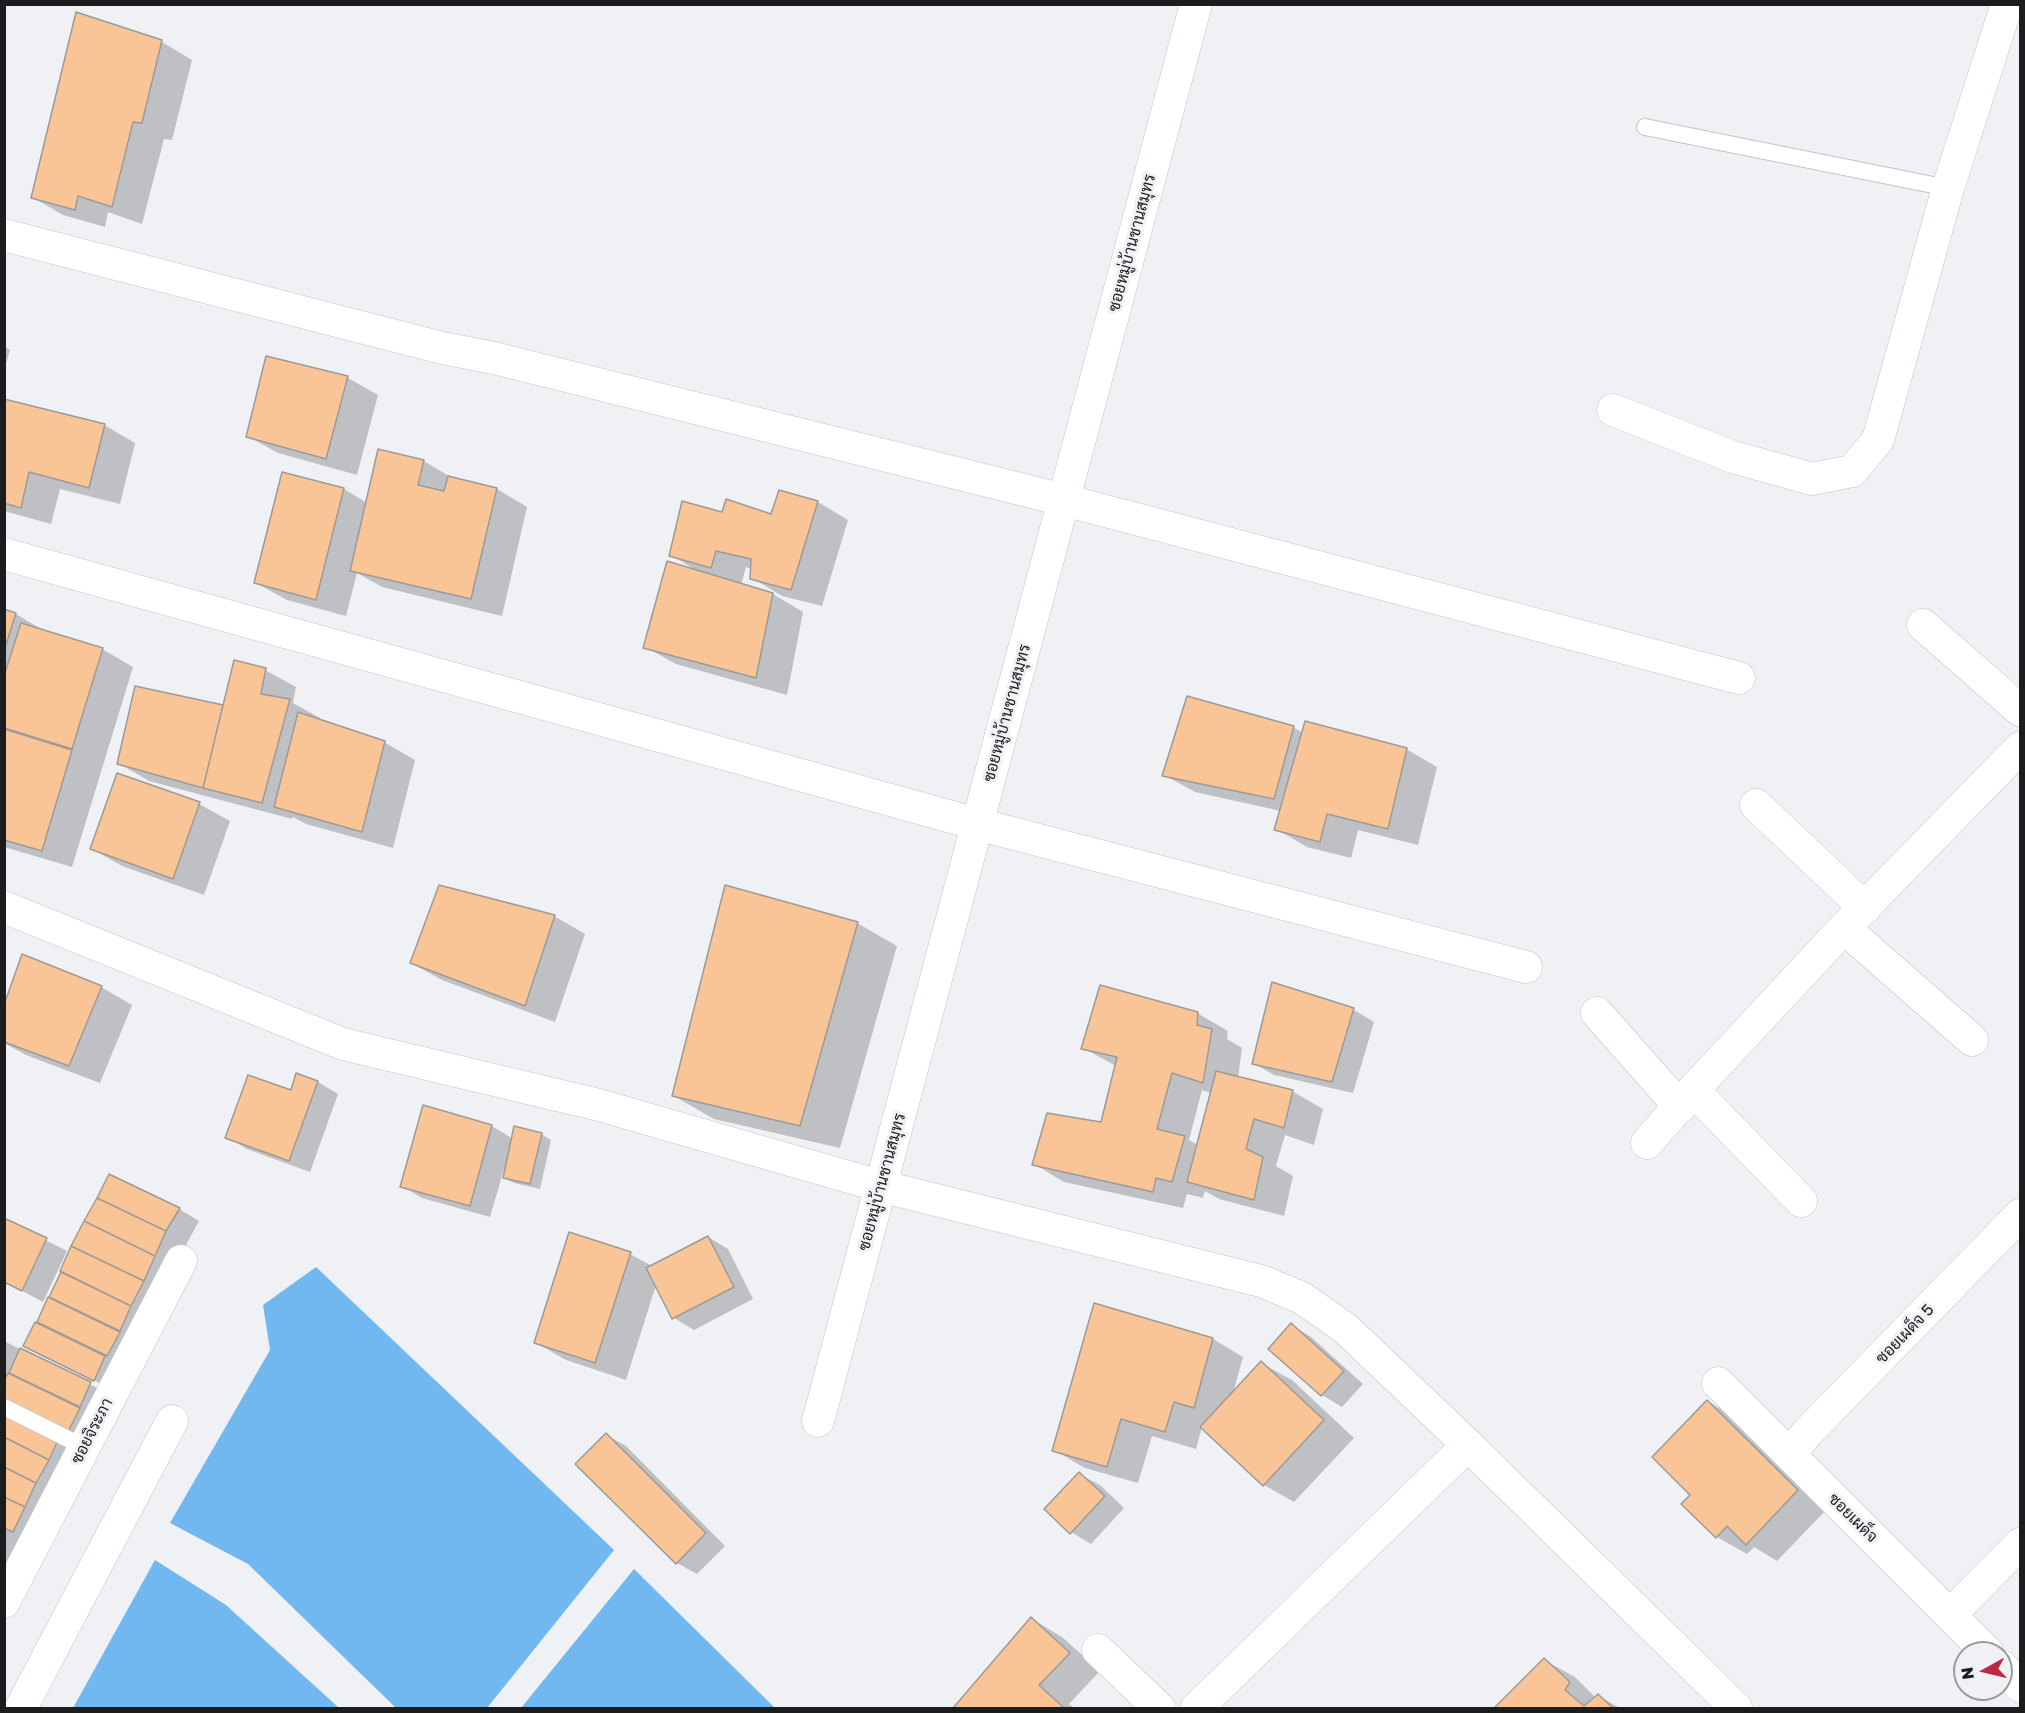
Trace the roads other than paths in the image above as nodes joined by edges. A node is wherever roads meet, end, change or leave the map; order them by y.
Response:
1 (1196, 4) edge
2 (2007, 4) edge
3 (1644, 127) dead end
4 (1948, 188) junction
5 (4, 235) edge
6 (1613, 410) dead end
7 (1064, 500) junction
8 (4, 554) edge
9 (1923, 625) dead end
10 (1739, 678) dead end
11 (2020, 710) edge
12 (2020, 748) edge
13 (1756, 805) dead end
14 (977, 824) junction
15 (4, 907) edge
16 (1855, 918) junction
17 (1526, 967) dead end
18 (1597, 1013) dead end
19 (1972, 1041) dead end
20 (1687, 1098) junction
21 (1647, 1143) dead end
22 (880, 1186) junction
23 (1802, 1201) dead end
24 (2020, 1215) edge
25 (181, 1261) dead end
26 (1718, 1383) dead end
27 (4, 1407) edge
28 (172, 1421) dead end
29 (818, 1421) dead end
30 (1468, 1445) junction
31 (84, 1447) junction
32 (1790, 1454) junction
33 (2020, 1544) edge
34 (4, 1602) edge
35 (1950, 1616) junction
36 (1976, 1641) edge
37 (1098, 1650) dead end
38 (21, 1708) edge
39 (1159, 1708) edge
40 (1197, 1708) edge
41 (1736, 1708) edge

1 - 7 street, ซอยหมู่บ้านชานสมุทร
2 - 4 street
3 - 4 lane
4 - 6 street
5 - 7 street
7 - 10 street
7 - 14 street, ซอยหมู่บ้านชานสมุทร
8 - 14 street
9 - 11 street
12 - 16 street
13 - 16 street
14 - 17 street
14 - 22 street, ซอยหมู่บ้านชานสมุทร
15 - 22 street
16 - 19 street
16 - 20 street
18 - 20 street
20 - 21 street
20 - 23 street
22 - 29 street, ซอยหมู่บ้านชานสมุทร
22 - 30 street
24 - 32 street, ซอยเผด็จ 5
25 - 31 street, ซอยจิระภา
26 - 32 street, ซอยเผด็จ
27 - 31 lane
28 - 38 street
30 - 40 street
30 - 41 street
31 - 34 street, ซอยจิระภา
32 - 35 street, ซอยเผด็จ
33 - 35 street
35 - 36 street, ซอยเผด็จ
37 - 39 street

